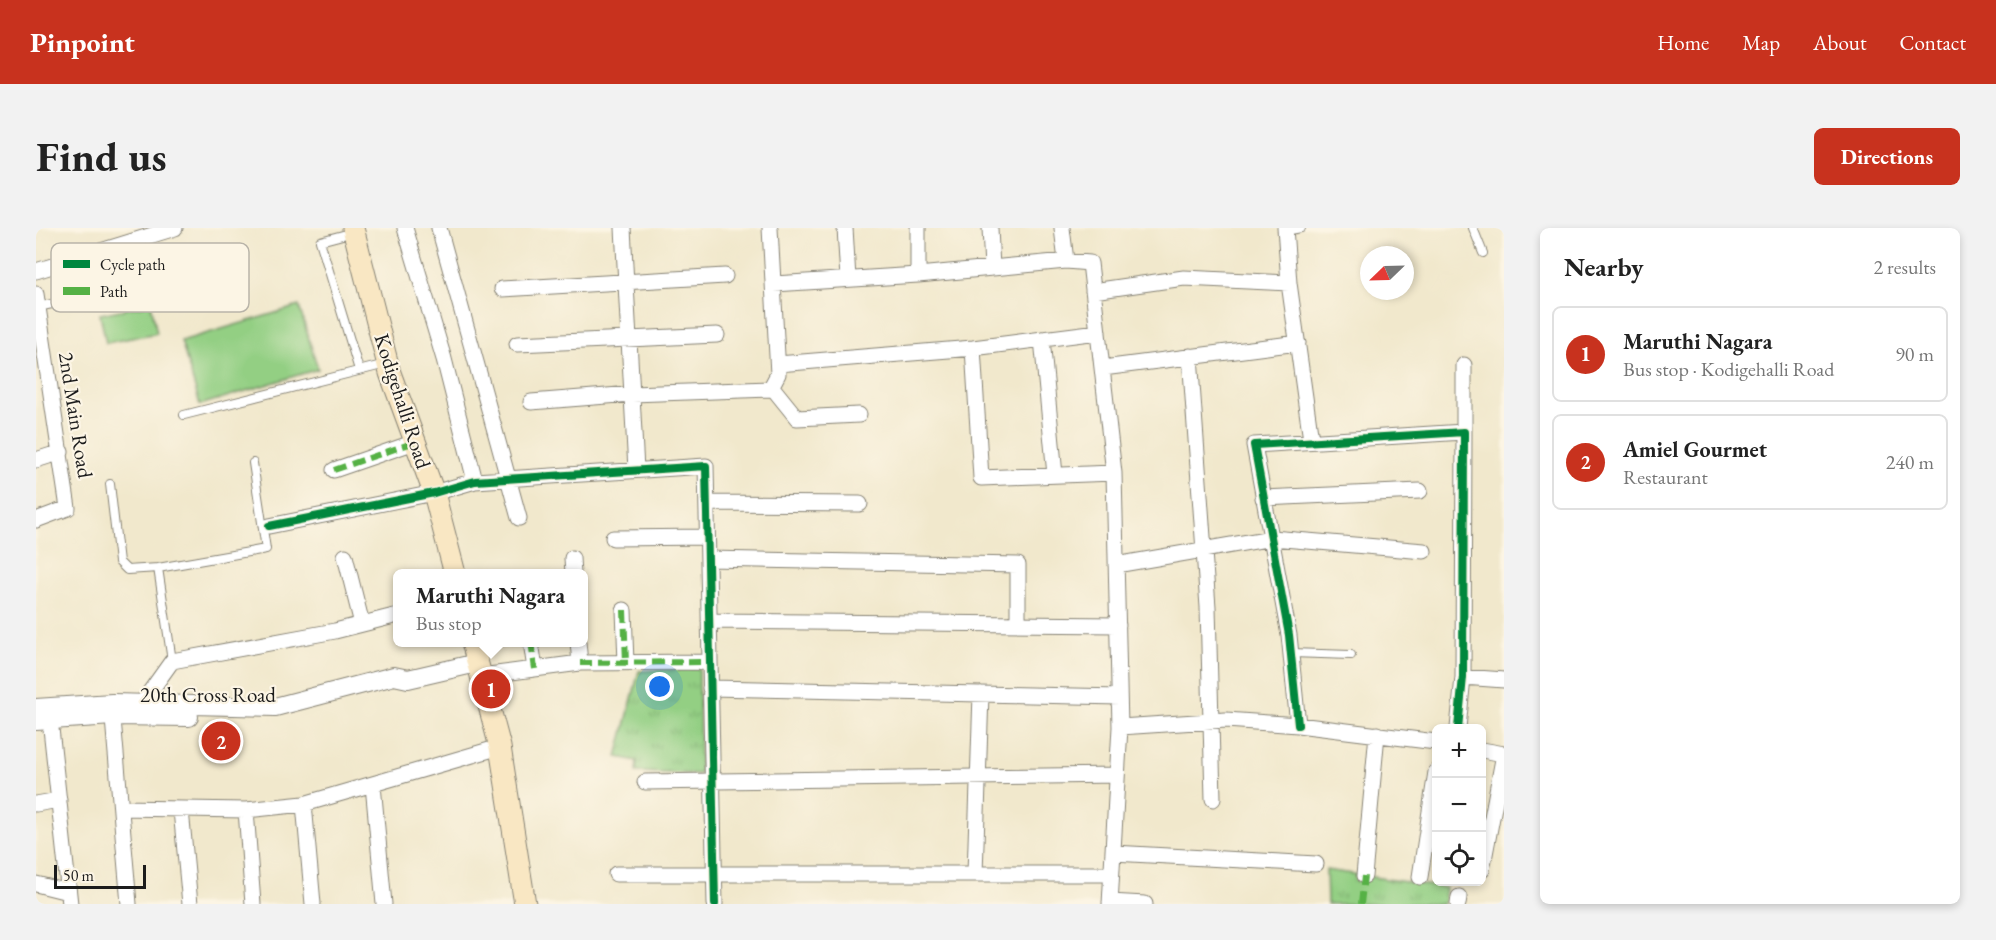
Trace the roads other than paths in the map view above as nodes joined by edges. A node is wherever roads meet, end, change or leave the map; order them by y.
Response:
1 (175, 228) edge
2 (405, 228) edge
3 (439, 228) edge
4 (623, 228) edge
5 (770, 228) edge
6 (845, 228) edge
7 (918, 228) edge
8 (990, 228) edge
9 (1062, 228) edge
10 (1301, 228) edge
11 (1473, 228) edge
12 (1285, 229) edge
13 (354, 230) edge
14 (135, 240) junction
15 (125, 243) edge
16 (136, 243) edge
17 (1483, 253) dead end
18 (1066, 261) junction
19 (51, 266) edge
20 (992, 268) junction
21 (36, 271) edge
22 (918, 275) junction
23 (725, 276) dead end
24 (848, 279) junction
25 (626, 282) junction
26 (1289, 283) junction
27 (774, 284) junction
28 (501, 289) dead end
29 (1093, 291) junction
30 (37, 301) edge
31 (1098, 332) junction
32 (717, 335) dead end
33 (629, 339) junction
34 (1042, 339) junction
35 (1298, 343) junction
36 (517, 344) dead end
37 (973, 348) junction
38 (1190, 356) junction
39 (388, 364) junction
40 (778, 364) junction
41 (1464, 365) dead end
42 (1103, 368) junction
43 (360, 370) junction
44 (43, 384) edge
45 (772, 387) junction
46 (632, 394) junction
47 (531, 402) dead end
48 (184, 415) dead end
49 (859, 415) dead end
50 (1464, 432) junction
51 (1311, 440) junction
52 (415, 442) junction
53 (61, 452) junction
54 (36, 460) edge
55 (253, 463) dead end
56 (334, 470) dead end
57 (636, 471) junction
58 (1114, 473) junction
59 (1055, 475) junction
60 (506, 479) junction
61 (475, 481) junction
62 (110, 484) dead end
63 (1420, 491) dead end
64 (434, 493) junction
65 (1263, 498) junction
66 (707, 503) junction
67 (860, 504) dead end
68 (519, 518) dead end
69 (36, 520) edge
70 (269, 526) dead end
71 (707, 537) junction
72 (614, 538) dead end
73 (1272, 538) junction
74 (1203, 551) junction
75 (1424, 551) dead end
76 (345, 556) dead end
77 (708, 559) junction
78 (1116, 565) junction
79 (158, 568) junction
80 (454, 569) edge
81 (624, 610) dead end
82 (393, 616) edge
83 (709, 621) junction
84 (362, 624) junction
85 (1018, 624) junction
86 (1118, 625) junction
87 (532, 647) edge
88 (578, 647) edge
89 (1291, 653) junction
90 (1351, 655) dead end
91 (477, 660) edge
92 (172, 661) junction
93 (710, 662) junction
94 (580, 663) junction
95 (626, 663) junction
96 (535, 669) junction
97 (1463, 677) junction
98 (408, 678) junction
99 (1504, 680) edge
100 (710, 688) junction
101 (981, 694) junction
102 (1119, 697) junction
103 (142, 704) junction
104 (113, 709) junction
105 (43, 714) edge
106 (1213, 721) junction
107 (1458, 724) edge
108 (1298, 725) junction
109 (1120, 727) junction
110 (1377, 734) junction
111 (1432, 741) edge
112 (500, 747) junction
113 (1486, 751) edge
114 (1504, 754) edge
115 (1117, 775) junction
116 (977, 777) junction
117 (1436, 778) edge
118 (712, 780) junction
119 (645, 782) dead end
120 (373, 785) junction
121 (1213, 799) dead end
122 (59, 800) junction
123 (36, 804) edge
124 (304, 804) junction
125 (121, 808) junction
126 (181, 810) junction
127 (246, 810) junction
128 (1486, 849) edge
129 (1113, 853) junction
130 (1316, 864) dead end
131 (714, 873) junction
132 (616, 874) dead end
133 (975, 874) junction
134 (1112, 874) junction
135 (1364, 876) dead end
136 (1420, 877) dead end
137 (36, 884) edge
138 (69, 898) edge
139 (1110, 903) edge
140 (129, 904) edge
141 (190, 904) edge
142 (253, 904) edge
143 (313, 904) edge
144 (384, 904) edge
145 (525, 904) edge
146 (715, 904) edge
147 (1145, 904) edge

1 - 14 street
2 - 61 street
3 - 60 street
4 - 25 street
5 - 27 street
6 - 24 street
7 - 22 street
8 - 20 street
9 - 18 street
10 - 12 lane
11 - 17 lane
12 - 26 street
13 - 39 main road, Kodigehalli Road
13 - 43 lane
14 - 15 street
14 - 16 lane
18 - 20 street
18 - 29 street
19 - 21 street
20 - 22 street
22 - 24 street
23 - 25 street
24 - 27 street
25 - 28 street
25 - 33 street
26 - 29 street
26 - 35 street
27 - 40 street
29 - 31 street
30 - 44 street, 2nd Main Road
31 - 34 street
31 - 42 street
32 - 33 street
33 - 36 street
33 - 46 street
34 - 37 street
34 - 59 street
35 - 38 street
35 - 51 street
37 - 40 street
37 - 59 street
38 - 42 street
38 - 74 street
39 - 43 lane
39 - 52 main road, Kodigehalli Road
40 - 45 street
41 - 50 street
42 - 58 street
43 - 48 lane
44 - 53 street, 2nd Main Road
45 - 46 street
45 - 49 street
46 - 47 street
46 - 57 street
50 - 51 street
50 - 97 street
51 - 65 street
52 - 56 street
52 - 64 main road, Kodigehalli Road
53 - 54 street
53 - 69 street, 2nd Main Road
55 - 79 lane
57 - 60 street
57 - 66 street
58 - 59 street
58 - 78 street
60 - 61 street
60 - 68 street
61 - 64 street
62 - 79 lane
63 - 65 street
64 - 70 street
64 - 80 main road, Kodigehalli Road
65 - 73 street
66 - 67 street
66 - 71 street
71 - 72 street
71 - 77 street
73 - 74 street
73 - 75 street
73 - 89 street
74 - 78 street
74 - 106 street
76 - 84 street
77 - 83 street
77 - 85 street
78 - 86 street
79 - 92 lane
81 - 95 street
82 - 84 street
83 - 85 street
83 - 93 street
84 - 92 street
85 - 86 street
86 - 102 street
87 - 96 street
88 - 94 street
89 - 90 lane
89 - 108 street
91 - 96 street
91 - 98 street, 20th Cross Road
91 - 112 main road
92 - 103 street
93 - 95 street
93 - 100 street
94 - 95 street
94 - 96 street
97 - 99 street
97 - 107 street
98 - 103 street, 20th Cross Road
98 - 104 street, 20th Cross Road
100 - 101 street
100 - 118 street
101 - 102 street
101 - 116 street
102 - 109 street
103 - 104 street, 20th Cross Road
104 - 105 street, 20th Cross Road
104 - 125 street
105 - 122 street
106 - 108 street
106 - 109 street
106 - 121 street
108 - 110 street
109 - 115 street
110 - 111 street
110 - 135 street
112 - 120 street
112 - 145 main road
113 - 114 street
114 - 128 street
115 - 116 street
115 - 129 street
116 - 118 street
116 - 133 street
117 - 136 street
118 - 119 street
118 - 131 street
120 - 124 street
120 - 144 street
122 - 123 street
122 - 138 street
124 - 127 street
124 - 143 street
125 - 126 street
125 - 140 street
126 - 127 street
126 - 141 street
127 - 142 street
129 - 130 street
129 - 134 street
131 - 132 street
131 - 133 street
131 - 146 street
133 - 134 street
134 - 139 street
137 - 138 street
139 - 147 street

